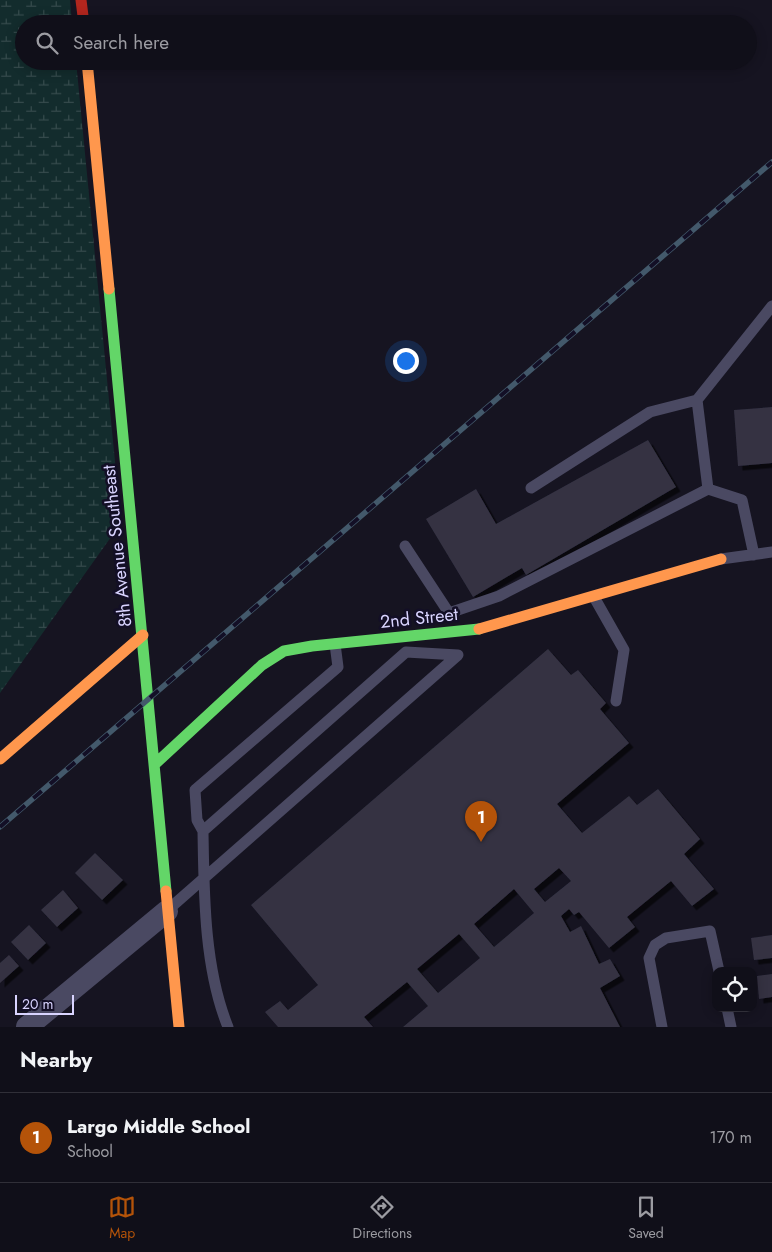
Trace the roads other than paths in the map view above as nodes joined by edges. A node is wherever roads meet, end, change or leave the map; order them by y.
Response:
1 (81, 0) edge
2 (83, 15) edge
3 (88, 70) edge
4 (772, 306) edge
5 (697, 400) junction
6 (531, 488) dead end
7 (708, 489) junction
8 (404, 546) dead end
9 (772, 552) edge
10 (754, 555) junction
11 (721, 559) joint
12 (594, 597) junction
13 (143, 634) junction
14 (335, 644) junction
15 (616, 701) dead end
16 (0, 760) edge
17 (154, 765) junction
18 (203, 831) junction
19 (204, 878) junction
20 (167, 911) junction
21 (718, 967) edge
22 (728, 1012) edge
23 (27, 1027) edge
24 (179, 1027) edge
25 (228, 1027) edge
26 (662, 1027) edge
27 (731, 1027) edge

1 - 2 street
3 - 13 street, 8th Avenue Southeast
4 - 5 lane
5 - 6 lane
5 - 7 lane
7 - 8 lane
7 - 10 lane
9 - 10 lane
10 - 11 lane
11 - 12 street, 2nd Street
12 - 14 street, 2nd Street
12 - 15 lane
13 - 16 street
13 - 17 street, 8th Avenue Southeast
14 - 17 street, 2nd Street
14 - 18 lane
17 - 20 street, 8th Avenue Southeast
18 - 19 lane
18 - 19 lane
19 - 20 lane
19 - 25 lane
20 - 23 street
20 - 24 street, 8th Avenue Southeast
21 - 26 lane
22 - 27 lane

